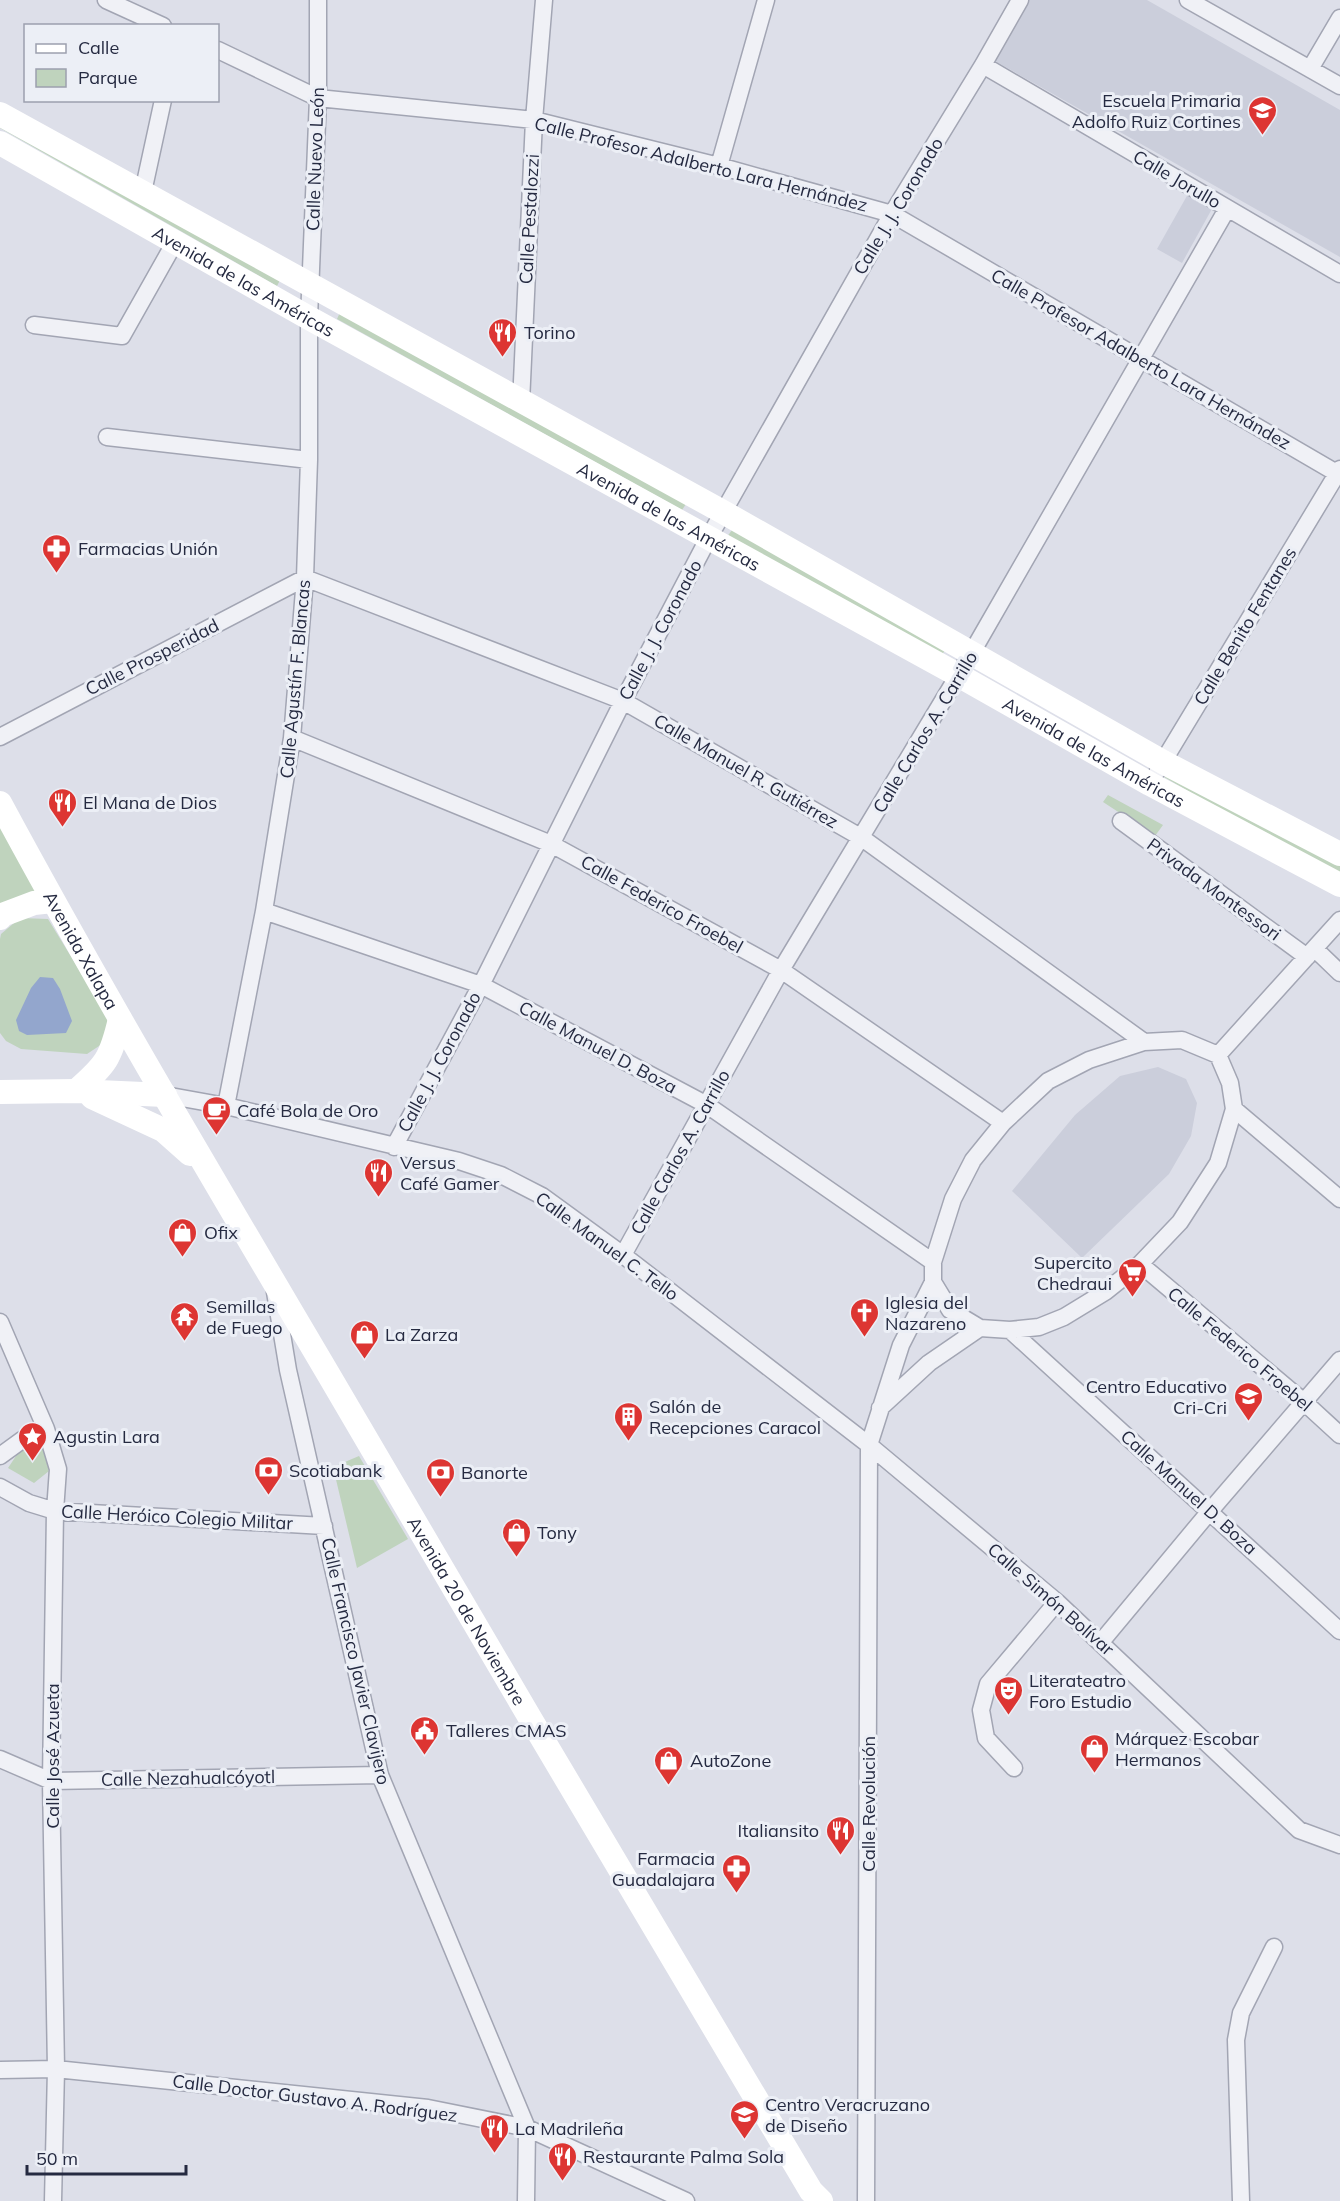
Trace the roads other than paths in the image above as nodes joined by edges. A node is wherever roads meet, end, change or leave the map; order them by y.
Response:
1 (106, 0) edge
2 (318, 0) edge
3 (544, 0) edge
4 (766, 0) edge
5 (1019, 0) edge
6 (1188, 0) edge
7 (1340, 18) edge
8 (159, 24) edge
9 (219, 51) edge
10 (983, 65) junction
11 (1310, 69) junction
12 (1340, 86) edge
13 (318, 98) junction
14 (163, 102) edge
15 (0, 114) edge
16 (534, 120) junction
17 (0, 143) edge
18 (719, 166) junction
19 (143, 192) junction
20 (1227, 209) junction
21 (891, 214) junction
22 (175, 242) junction
23 (1340, 274) edge
24 (310, 286) junction
25 (309, 318) junction
26 (34, 325) dead end
27 (1141, 358) junction
28 (521, 403) junction
29 (107, 437) dead end
30 (309, 460) junction
31 (1339, 472) edge
32 (723, 513) junction
33 (708, 539) junction
34 (305, 578) junction
35 (971, 654) junction
36 (958, 675) junction
37 (623, 701) junction
38 (0, 737) edge
39 (292, 738) junction
40 (1163, 762) junction
41 (1150, 784) junction
42 (0, 803) edge
43 (1121, 821) dead end
44 (862, 838) junction
45 (551, 844) junction
46 (1340, 854) edge
47 (1340, 885) edge
48 (52, 901) junction
49 (264, 911) junction
50 (0, 918) edge
51 (1340, 920) edge
52 (1310, 953) junction
53 (781, 970) junction
54 (1340, 973) edge
55 (480, 985) junction
56 (120, 1019) junction
57 (1144, 1042) junction
58 (1218, 1055) junction
59 (0, 1079) edge
60 (29, 1091) junction
61 (75, 1091) junction
62 (0, 1092) edge
63 (165, 1095) junction
64 (707, 1105) junction
65 (226, 1106) junction
66 (1234, 1109) junction
67 (1003, 1123) junction
68 (394, 1147) junction
69 (208, 1172) junction
70 (1340, 1199) edge
71 (623, 1255) junction
72 (933, 1262) junction
73 (1140, 1264) junction
74 (272, 1279) junction
75 (933, 1282) junction
76 (0, 1322) edge
77 (980, 1328) junction
78 (1010, 1330) junction
79 (1340, 1360) edge
80 (1304, 1402) junction
81 (879, 1409) junction
82 (46, 1429) junction
83 (1340, 1435) edge
84 (870, 1445) junction
85 (0, 1456) edge
86 (0, 1487) edge
87 (54, 1511) junction
88 (1210, 1511) junction
89 (324, 1526) junction
90 (1057, 1602) junction
91 (1340, 1631) edge
92 (1101, 1642) junction
93 (0, 1759) edge
94 (1014, 1768) dead end
95 (380, 1775) junction
96 (51, 1781) junction
97 (1340, 1845) edge
98 (1274, 1947) dead end
99 (56, 2069) junction
100 (0, 2070) edge
101 (526, 2128) junction
102 (53, 2201) edge
103 (526, 2201) edge
104 (686, 2201) edge
105 (821, 2201) edge
106 (866, 2201) edge
107 (1240, 2201) edge

1 - 8 street
2 - 13 street, Calle Nuevo León
3 - 16 street, Calle Pestalozzi
4 - 18 street
5 - 10 street, Calle J. J. Coronado
6 - 11 street
7 - 11 street
9 - 13 street, Calle Profesor Adalberto Lara Hernández
10 - 20 street, Calle Jorullo
10 - 21 street, Calle J. J. Coronado
11 - 12 street
13 - 16 street, Calle Profesor Adalberto Lara Hernández
13 - 24 street, Calle Nuevo León
14 - 19 street
15 - 19 main road, Avenida de las Américas
16 - 18 street, Calle Profesor Adalberto Lara Hernández
16 - 28 street, Calle Pestalozzi
17 - 22 main road, Avenida de las Américas
18 - 21 street, Calle Profesor Adalberto Lara Hernández
19 - 24 main road, Avenida de las Américas
20 - 23 street, Calle Jorullo
20 - 27 street, Calle Carlos A. Carrillo
21 - 27 street, Calle Profesor Adalberto Lara Hernández
21 - 32 street, Calle J. J. Coronado
22 - 25 main road, Avenida de las Américas
22 - 26 street
24 - 25 street, Calle Nuevo León
24 - 28 main road, Avenida de las Américas
25 - 30 street, Calle Agustín F. Blancas
25 - 33 main road, Avenida de las Américas
27 - 31 street, Calle Profesor Adalberto Lara Hernández
27 - 35 street, Calle Carlos A. Carrillo
28 - 32 main road, Avenida de las Américas
29 - 30 street
30 - 34 street, Calle Agustín F. Blancas
31 - 40 street, Calle Benito Fentanes
32 - 33 street, Calle J. J. Coronado
32 - 35 main road, Avenida de las Américas
33 - 36 main road, Avenida de las Américas
33 - 37 street, Calle J. J. Coronado
34 - 37 street, Calle Manuel R. Gutiérrez
34 - 38 street, Calle Prosperidad
34 - 39 street, Calle Agustín F. Blancas
35 - 36 street, Calle Carlos A. Carrillo
35 - 40 main road, Avenida de las Américas
36 - 41 main road, Avenida de las Américas
36 - 44 street, Calle Carlos A. Carrillo
37 - 44 street, Calle Manuel R. Gutiérrez
37 - 45 street, Calle J. J. Coronado
39 - 45 street, Calle Federico Froebel
39 - 49 street, Calle Agustín F. Blancas
40 - 41 street, Calle Benito Fentanes
40 - 46 main road, Avenida de las Américas
41 - 47 main road, Avenida de las Américas
42 - 48 main road, Avenida Xalapa
43 - 52 street, Privada Montessori
44 - 53 street, Calle Carlos A. Carrillo
44 - 57 street, Calle Manuel R. Gutiérrez
45 - 53 street, Calle Federico Froebel
45 - 55 street, Calle J. J. Coronado
48 - 50 main road
48 - 56 main road, Avenida Xalapa
49 - 55 street, Calle Manuel D. Boza
49 - 65 street, Calle Agustín F. Blancas
51 - 52 street
52 - 54 street, Privada Montessori
52 - 58 street
53 - 64 street, Calle Carlos A. Carrillo
53 - 67 street, Calle Federico Froebel
55 - 64 street, Calle Manuel D. Boza
55 - 68 street, Calle J. J. Coronado
56 - 61 main road
56 - 63 main road, Avenida Xalapa
57 - 58 street, Calle Revolución
57 - 67 street, Calle Revolución
58 - 66 street
59 - 60 main road
60 - 61 main road
60 - 62 main road
61 - 63 main road
61 - 69 main road, Avenida 20 de Noviembre
63 - 65 street, Calle Manuel C. Tello
63 - 69 main road, Avenida 20 de Noviembre
64 - 71 street, Calle Carlos A. Carrillo
64 - 72 street, Calle Manuel D. Boza
65 - 68 street, Calle Manuel C. Tello
66 - 70 street
66 - 73 street
67 - 72 street, Calle Revolución
68 - 71 street, Calle Manuel C. Tello
69 - 74 main road, Avenida 20 de Noviembre
71 - 84 street, Calle Manuel C. Tello
72 - 75 street, Calle Revolución
73 - 78 street
73 - 80 street, Calle Federico Froebel
74 - 89 street, Calle Francisco Javier Clavijero
74 - 105 main road, Avenida 20 de Noviembre
75 - 77 street
75 - 81 street, Calle Revolución
76 - 82 street, Calle José Azueta
77 - 78 street
77 - 81 street
78 - 88 street, Calle Manuel D. Boza
79 - 80 street
80 - 83 street, Calle Federico Froebel
80 - 88 street
81 - 84 street, Calle Revolución
82 - 85 street
82 - 87 street, Calle José Azueta
84 - 90 street, Calle Simón Bolívar
84 - 106 street, Calle Revolución
86 - 87 street, Calle Heróico Colegio Militar
87 - 89 street, Calle Heróico Colegio Militar
87 - 96 street, Calle José Azueta
88 - 91 street, Calle Manuel D. Boza
88 - 92 street
89 - 95 street, Calle Francisco Javier Clavijero
90 - 92 street, Calle Simón Bolívar
90 - 94 street
92 - 97 street, Calle Simón Bolívar
93 - 96 street, Calle Nezahualcóyotl
95 - 96 street, Calle Nezahualcóyotl
95 - 101 street, Calle Francisco Javier Clavijero
96 - 99 street, Calle José Azueta
98 - 107 street
99 - 100 street, Calle Doctor Gustavo A. Rodríguez
99 - 101 street, Calle Doctor Gustavo A. Rodríguez
99 - 102 street, Calle José Azueta
101 - 103 street, Calle Francisco Javier Clavijero
101 - 104 street, Calle Doctor Gustavo A. Rodríguez

